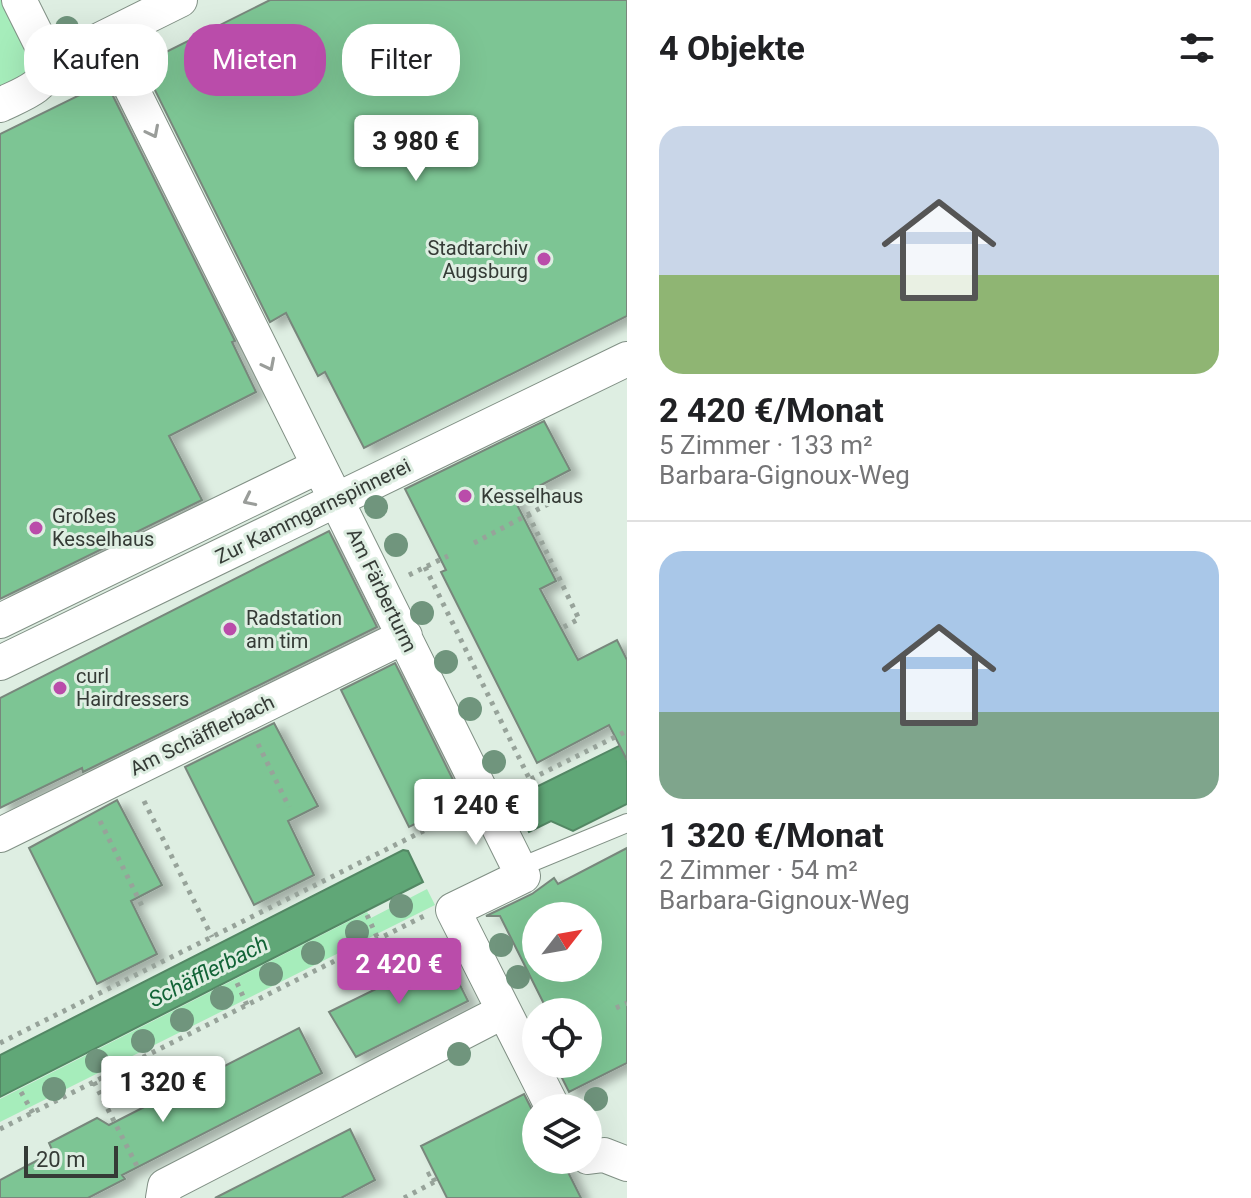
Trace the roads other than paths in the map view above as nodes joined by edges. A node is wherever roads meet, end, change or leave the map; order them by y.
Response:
1 (19, 0) edge
2 (180, 0) edge
3 (31, 24) edge
4 (132, 24) edge
5 (24, 93) edge
6 (135, 96) edge
7 (0, 105) edge
8 (627, 359) edge
9 (319, 466) junction
10 (337, 499) junction
11 (0, 621) edge
12 (405, 636) junction
13 (0, 663) edge
14 (627, 823) edge
15 (0, 835) edge
16 (518, 868) junction
17 (504, 1011) junction
18 (546, 1094) edge
19 (602, 1155) edge
20 (627, 1164) edge
21 (155, 1194) edge

1 - 3 street
2 - 4 street
5 - 7 street
6 -> 9 street, Am Färberturm
8 - 10 street, Zur Kammgarnspinnerei
9 - 10 street, Am Färberturm
9 -> 11 street, Zur Kammgarnspinnerei
10 - 12 street, Am Färberturm
10 - 13 street, Zur Kammgarnspinnerei
12 - 15 street, Am Schäfflerbach
12 - 16 street, Am Färberturm
14 - 16 lane
16 - 17 street
17 - 18 street
17 - 21 street
19 - 20 street

